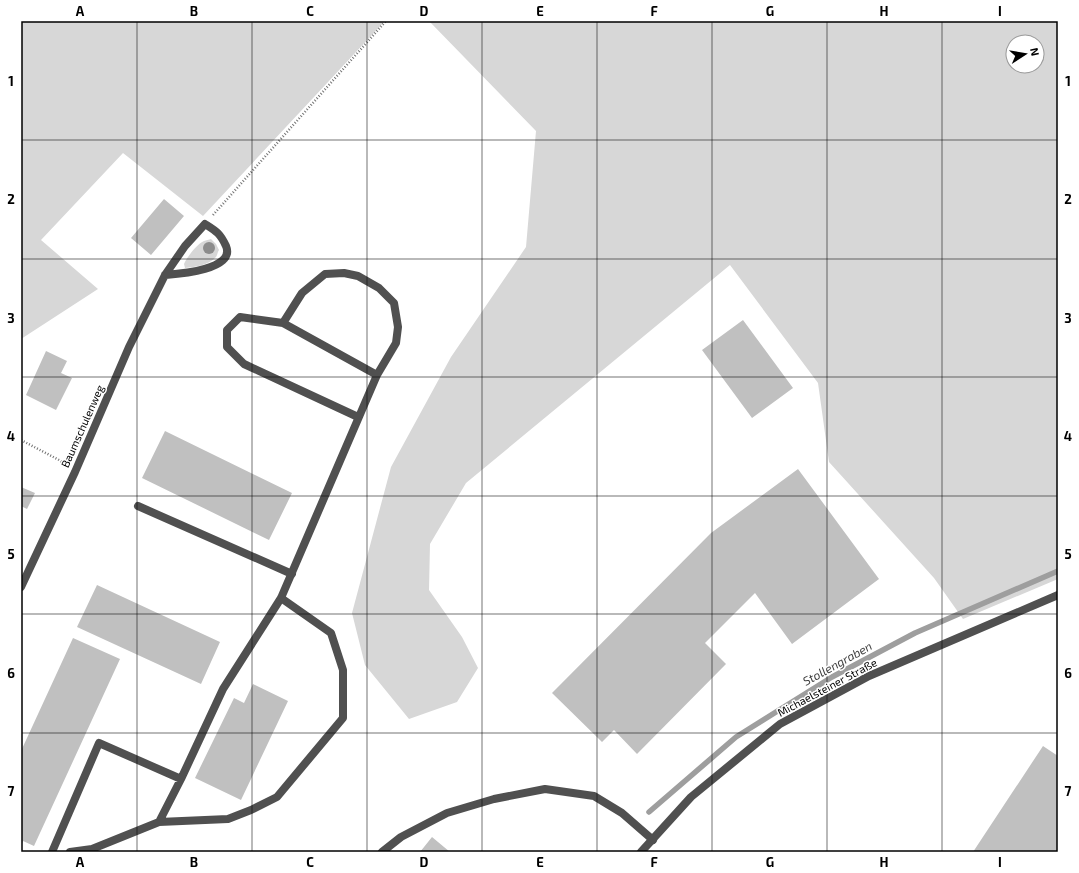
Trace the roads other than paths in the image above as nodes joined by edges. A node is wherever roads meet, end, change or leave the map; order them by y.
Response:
1 (165, 276) junction
2 (283, 323) junction
3 (376, 375) junction
4 (358, 417) junction
5 (138, 506) dead end
6 (292, 574) junction
7 (21, 587) edge
8 (1058, 595) edge
9 (281, 598) junction
10 (180, 779) junction
11 (159, 822) junction
12 (653, 840) junction
13 (52, 852) edge
14 (70, 852) edge
15 (382, 852) edge
16 (641, 852) edge

1 - 1 street, Baumschulenweg
1 - 7 street, Baumschulenweg
2 - 3 street
2 - 3 street
2 - 4 street
3 - 4 street
4 - 6 street
5 - 6 street
6 - 9 street
8 - 12 street, Michaelsteiner Straße
9 - 10 street
9 - 11 street
10 - 11 street
10 - 13 street
11 - 14 street
12 - 15 street
12 - 16 street, Michaelsteiner Straße

